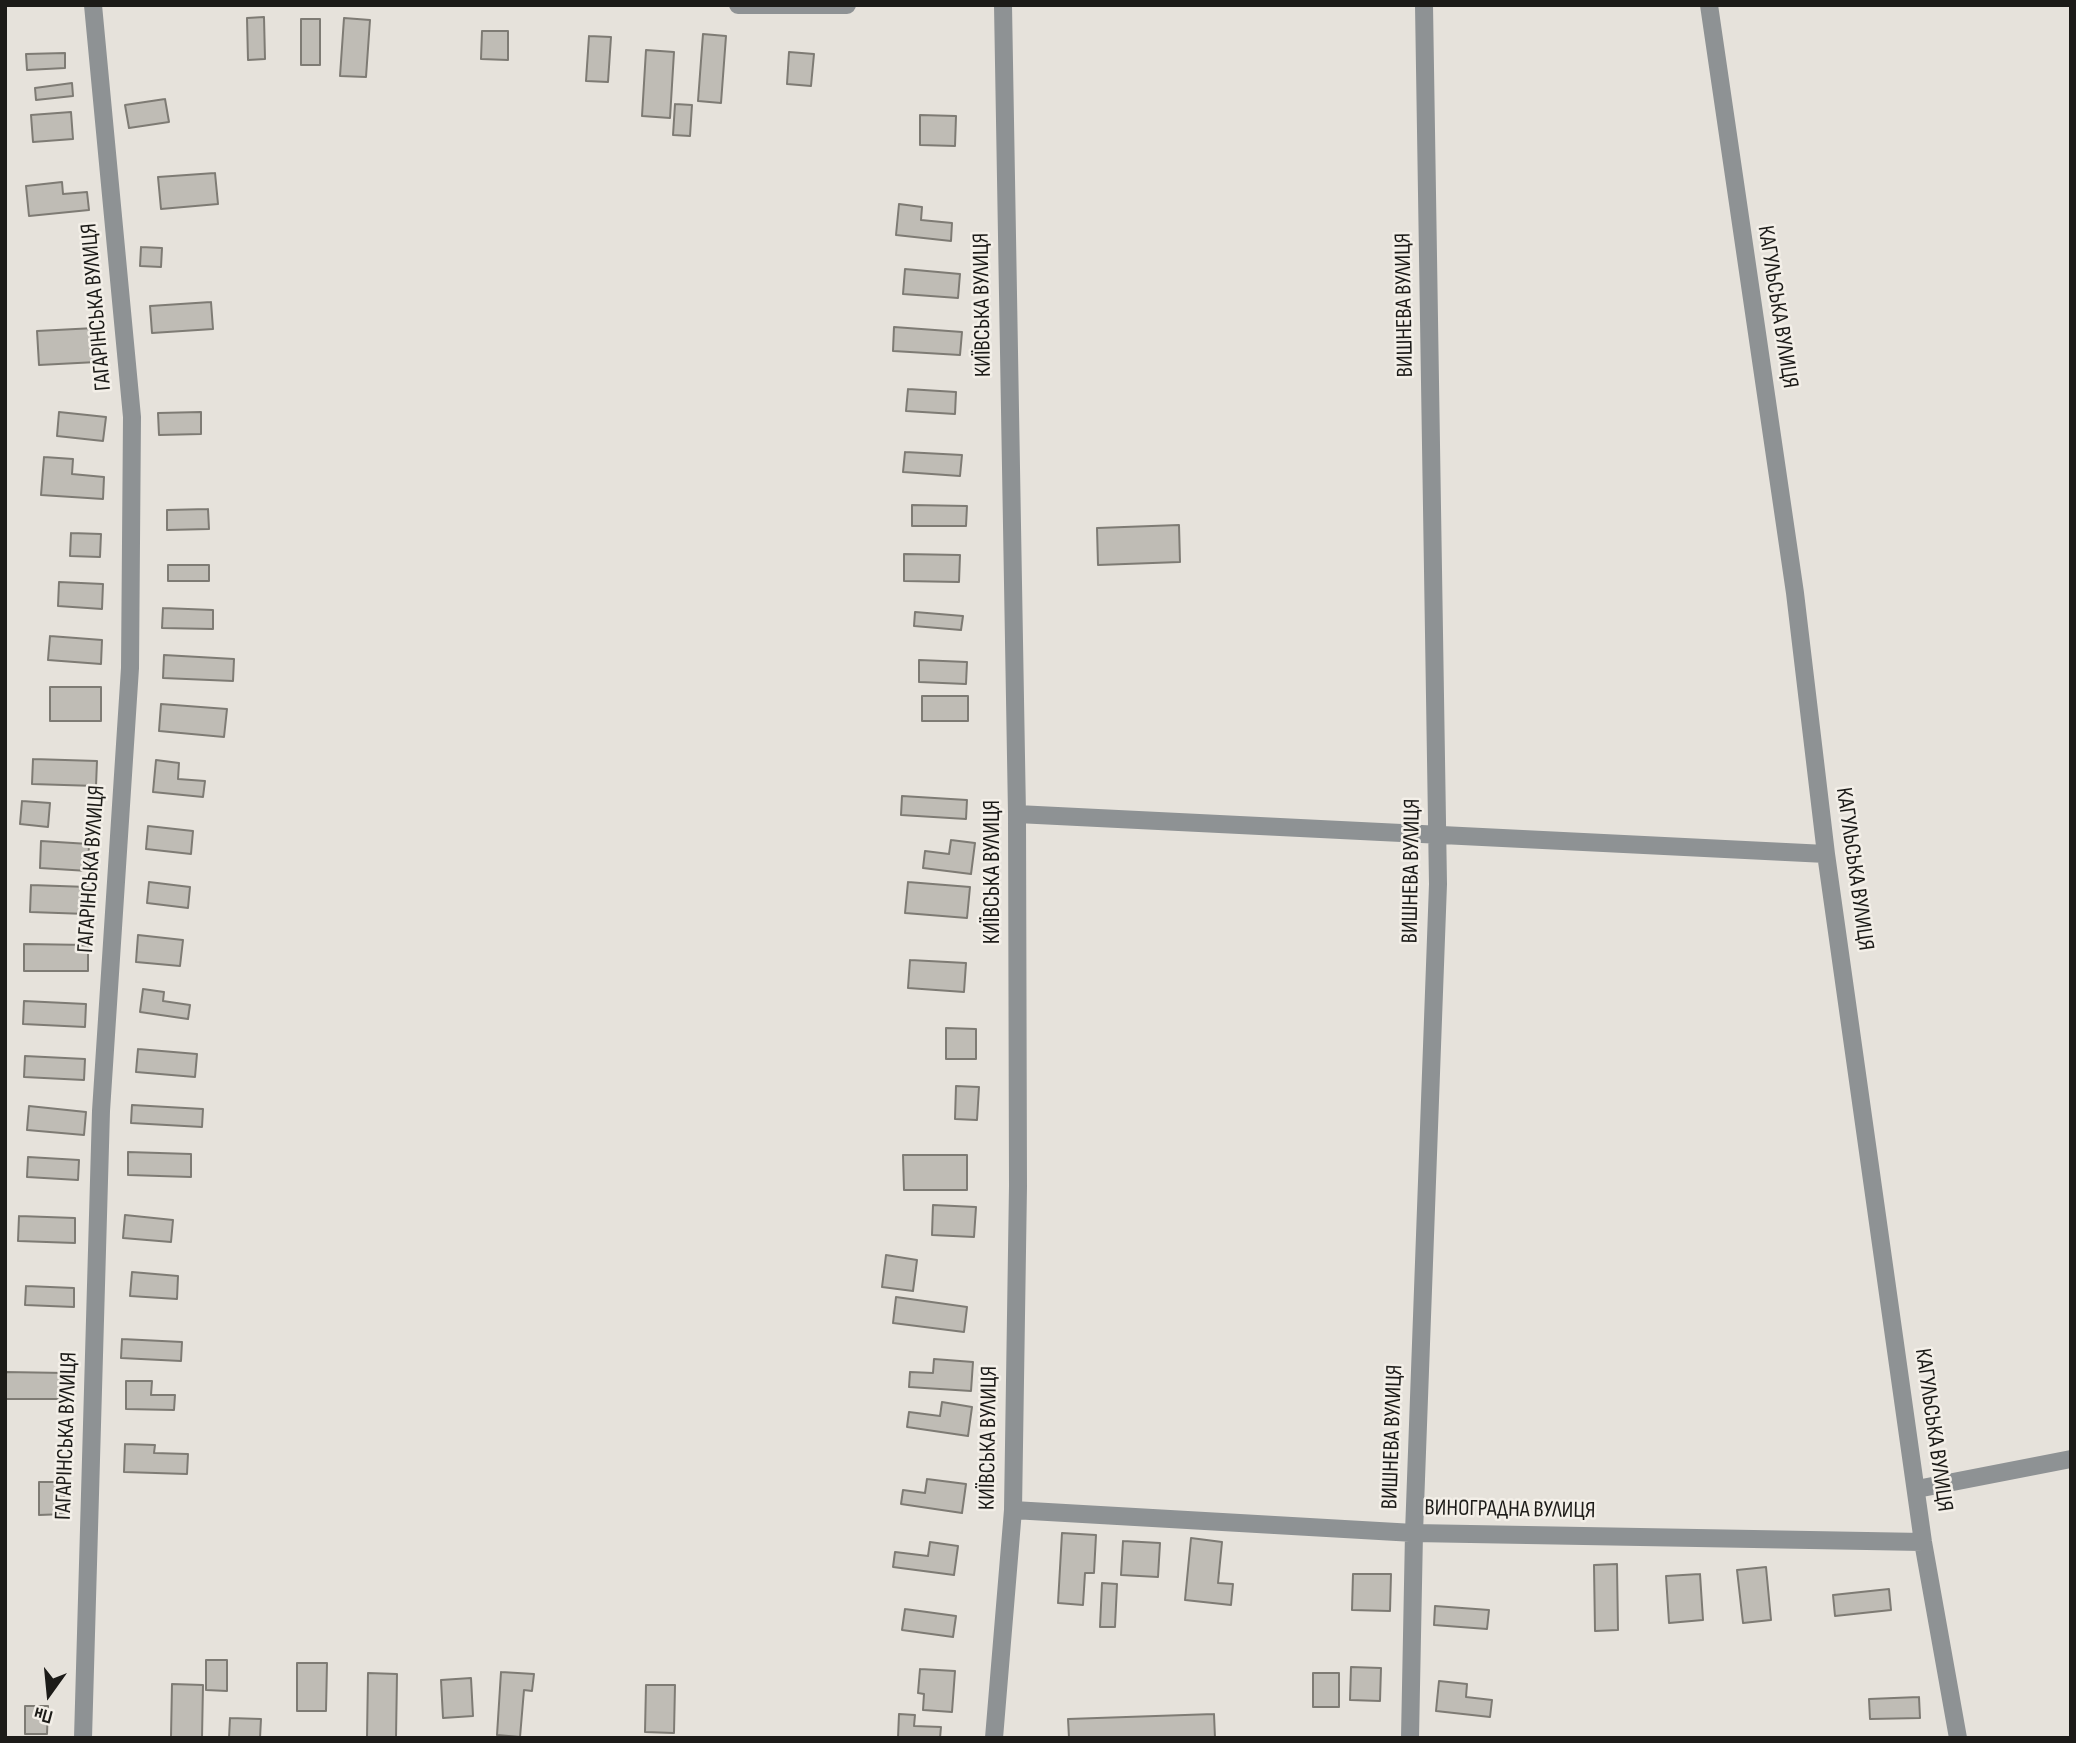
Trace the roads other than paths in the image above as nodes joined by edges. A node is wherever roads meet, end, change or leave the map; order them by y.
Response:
1 (93, 5) edge
2 (738, 5) edge
3 (847, 5) edge
4 (1003, 5) edge
5 (1424, 5) edge
6 (1709, 5) edge
7 (1017, 814) junction
8 (1438, 837) junction
9 (1826, 853) junction
10 (2071, 1459) edge
11 (1917, 1489) junction
12 (1013, 1510) junction
13 (1414, 1533) junction
14 (1923, 1542) junction
15 (83, 1738) edge
16 (994, 1738) edge
17 (1410, 1738) edge
18 (1958, 1738) edge

1 - 15 street, ГАГАРІНСЬКА ВУЛИЦЯ
2 - 3 street
4 - 7 street, КИЇВСЬКА ВУЛИЦЯ
5 - 8 street, ВИШНЕВА ВУЛИЦЯ
6 - 9 street, КАГУЛЬСЬКА ВУЛИЦЯ
7 - 8 street
7 - 12 street, КИЇВСЬКА ВУЛИЦЯ
8 - 9 street
8 - 13 street, ВИШНЕВА ВУЛИЦЯ
9 - 11 street, КАГУЛЬСЬКА ВУЛИЦЯ
10 - 11 street
11 - 14 street, КАГУЛЬСЬКА ВУЛИЦЯ
12 - 13 street, ВИНОГРАДНА ВУЛИЦЯ
12 - 16 street, КИЇВСЬКА ВУЛИЦЯ
13 - 14 street, ВИНОГРАДНА ВУЛИЦЯ
13 - 17 street, ВИШНЕВА ВУЛИЦЯ
14 - 18 street, КАГУЛЬСЬКА ВУЛИЦЯ

